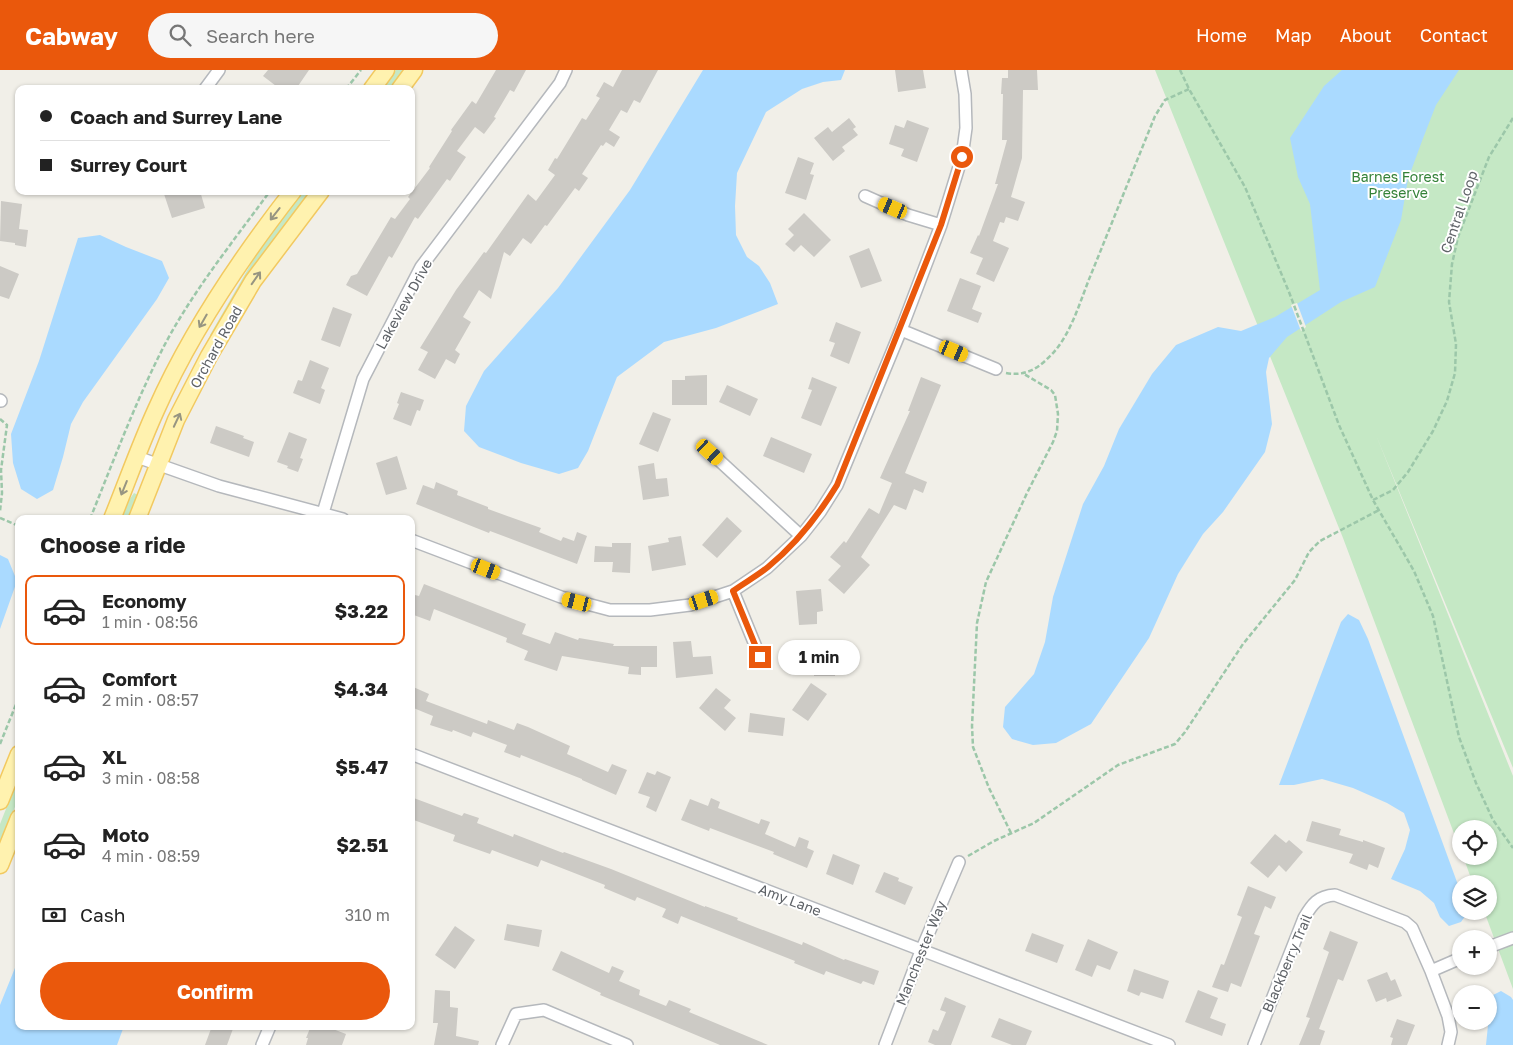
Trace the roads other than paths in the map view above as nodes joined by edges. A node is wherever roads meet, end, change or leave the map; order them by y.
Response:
1 (220, 70) edge
2 (386, 70) edge
3 (414, 70) edge
4 (566, 70) edge
5 (961, 70) edge
6 (209, 85) edge
7 (375, 85) edge
8 (403, 85) edge
9 (290, 195) edge
10 (318, 195) edge
11 (865, 196) dead end
12 (941, 225) junction
13 (901, 330) junction
14 (996, 369) road end
15 (710, 452) dead end
16 (136, 457) junction
17 (158, 465) junction
18 (323, 513) junction
19 (114, 515) edge
20 (139, 515) edge
21 (330, 515) edge
22 (801, 536) junction
23 (415, 542) edge
24 (733, 591) junction
25 (760, 657) dead end
26 (415, 756) edge
27 (15, 764) edge
28 (0, 801) edge
29 (15, 828) edge
30 (959, 862) road end
31 (0, 865) edge
32 (1513, 938) edge
33 (1497, 944) edge
34 (921, 951) junction
35 (1452, 962) edge
36 (1431, 971) junction
37 (268, 1030) edge
38 (262, 1045) edge
39 (502, 1045) edge
40 (627, 1045) edge
41 (885, 1045) edge
42 (1169, 1045) edge
43 (1254, 1045) edge
44 (1448, 1045) edge

1 - 6 street
2 - 7 main road
3 - 8 main road
4 - 18 street, Lakeview Drive
5 - 12 street
9 -> 16 main road, Orchard Road
17 -> 10 main road, Orchard Road
11 - 12 street
12 - 13 street
13 - 14 street
13 - 22 street
15 - 22 street
16 - 17 street
16 -> 19 main road, Orchard Road
17 - 18 street
17 - 20 main road, Orchard Road
18 - 21 street
22 - 24 street
23 - 24 street
24 - 25 street
26 - 34 street, Amy Lane
27 - 28 main road
29 - 31 main road
30 - 34 street, Manchester Way
32 - 33 street
34 - 41 street, Manchester Way
34 - 42 street, Amy Lane
35 - 36 street
36 - 43 street, Blackberry Trail
36 - 44 street, Blackberry Trail
37 - 38 street
39 - 40 street

